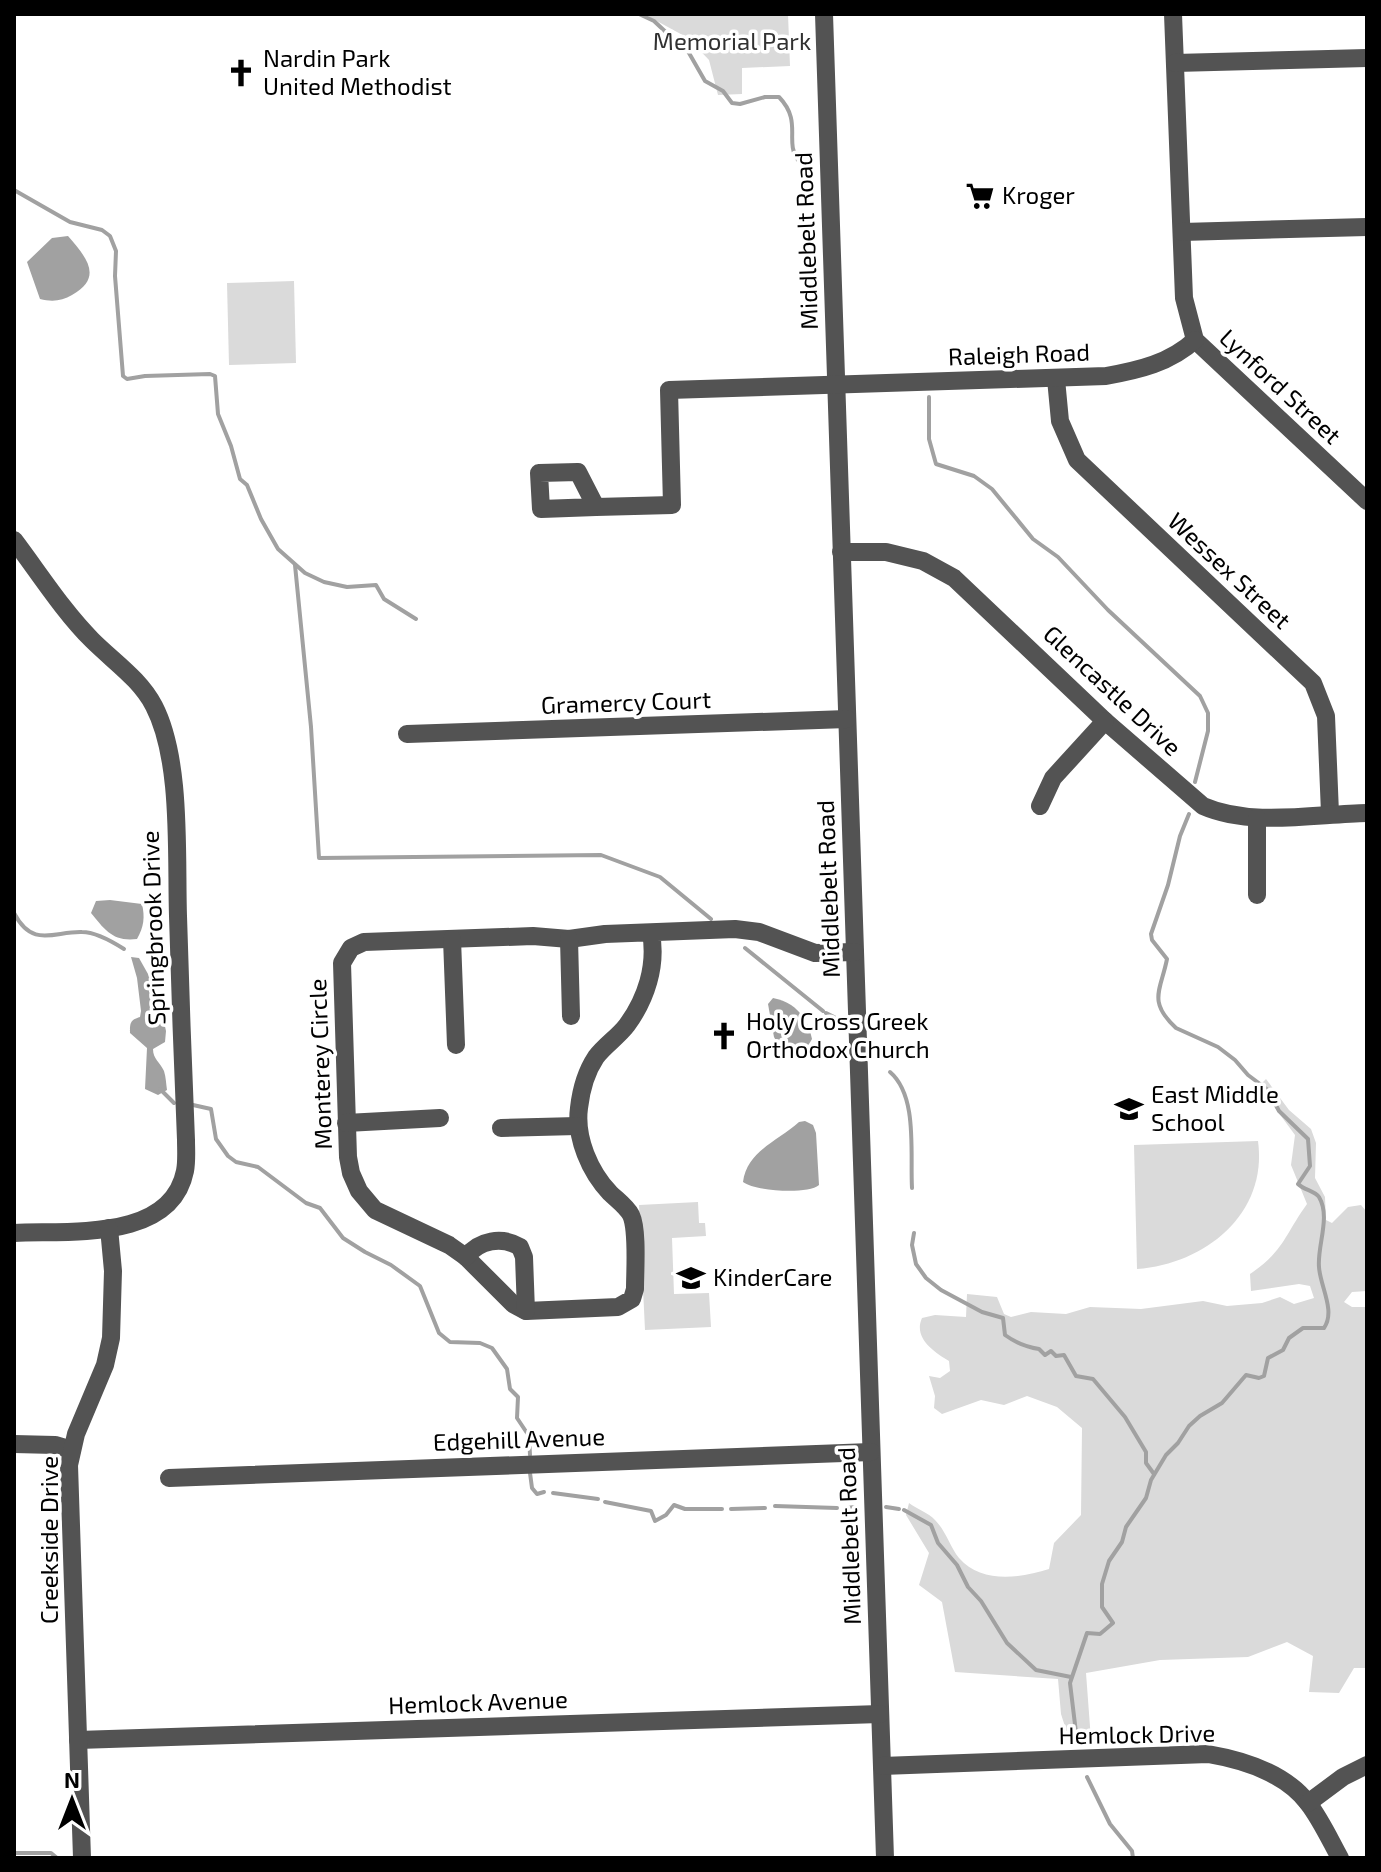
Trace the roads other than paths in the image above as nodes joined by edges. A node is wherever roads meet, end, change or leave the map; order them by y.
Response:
1 (824, 14) edge
2 (1173, 14) edge
3 (1367, 58) edge
4 (1175, 63) junction
5 (1367, 227) edge
6 (1182, 232) junction
7 (1195, 340) junction
8 (1056, 379) junction
9 (835, 385) junction
10 (1367, 501) edge
11 (596, 507) dead end
12 (14, 540) edge
13 (841, 552) junction
14 (847, 719) junction
15 (1105, 721) junction
16 (407, 734) dead end
17 (1040, 806) dead end
18 (1330, 813) junction
19 (1367, 813) edge
20 (1257, 818) junction
21 (1257, 895) dead end
22 (651, 933) junction
23 (452, 939) junction
24 (569, 939) junction
25 (855, 952) junction
26 (571, 1016) dead end
27 (456, 1045) dead end
28 (440, 1118) dead end
29 (346, 1123) junction
30 (577, 1126) junction
31 (501, 1128) dead end
32 (109, 1228) junction
33 (14, 1233) edge
34 (466, 1257) junction
35 (526, 1311) junction
36 (14, 1444) edge
37 (72, 1450) junction
38 (871, 1452) junction
39 (169, 1478) dead end
40 (880, 1714) junction
41 (78, 1740) junction
42 (1367, 1765) edge
43 (882, 1766) junction
44 (1308, 1803) junction
45 (82, 1858) edge
46 (885, 1858) edge
47 (1340, 1858) edge

1 - 9 street, Middlebelt Road
2 - 4 street
3 - 4 street
4 - 6 street
5 - 6 street
6 - 7 street
7 - 8 street, Raleigh Road
7 - 10 street, Lynford Street
8 - 9 street, Raleigh Road
8 - 18 street, Wessex Street
9 - 11 street, Raleigh Road
9 - 13 street, Middlebelt Road
12 - 32 street, Springbrook Drive
13 - 14 street, Middlebelt Road
13 - 15 street, Glencastle Drive
14 - 16 street, Gramercy Court
14 - 25 street, Middlebelt Road
15 - 17 street
15 - 20 street, Glencastle Drive
18 - 19 street, Glencastle Drive
18 - 20 street, Glencastle Drive
20 - 21 street
22 - 24 street, Monterey Circle
22 - 25 street, Monterey Circle
22 - 30 street
23 - 24 street, Monterey Circle
23 - 27 street
23 - 29 street, Monterey Circle
24 - 26 street
25 - 38 street, Middlebelt Road
28 - 29 street
29 - 34 street, Monterey Circle
30 - 31 street
30 - 35 street
32 - 33 street, Springbrook Drive
32 - 37 street, Creekside Drive
34 - 35 street, Monterey Circle
34 - 35 street
36 - 37 street
37 - 41 street, Creekside Drive
38 - 39 street, Edgehill Avenue
38 - 40 street, Middlebelt Road
40 - 41 street, Hemlock Avenue
40 - 43 street, Middlebelt Road
41 - 45 street, Creekside Drive
42 - 44 street
43 - 44 street, Hemlock Drive
43 - 46 street, Middlebelt Road
44 - 47 street

